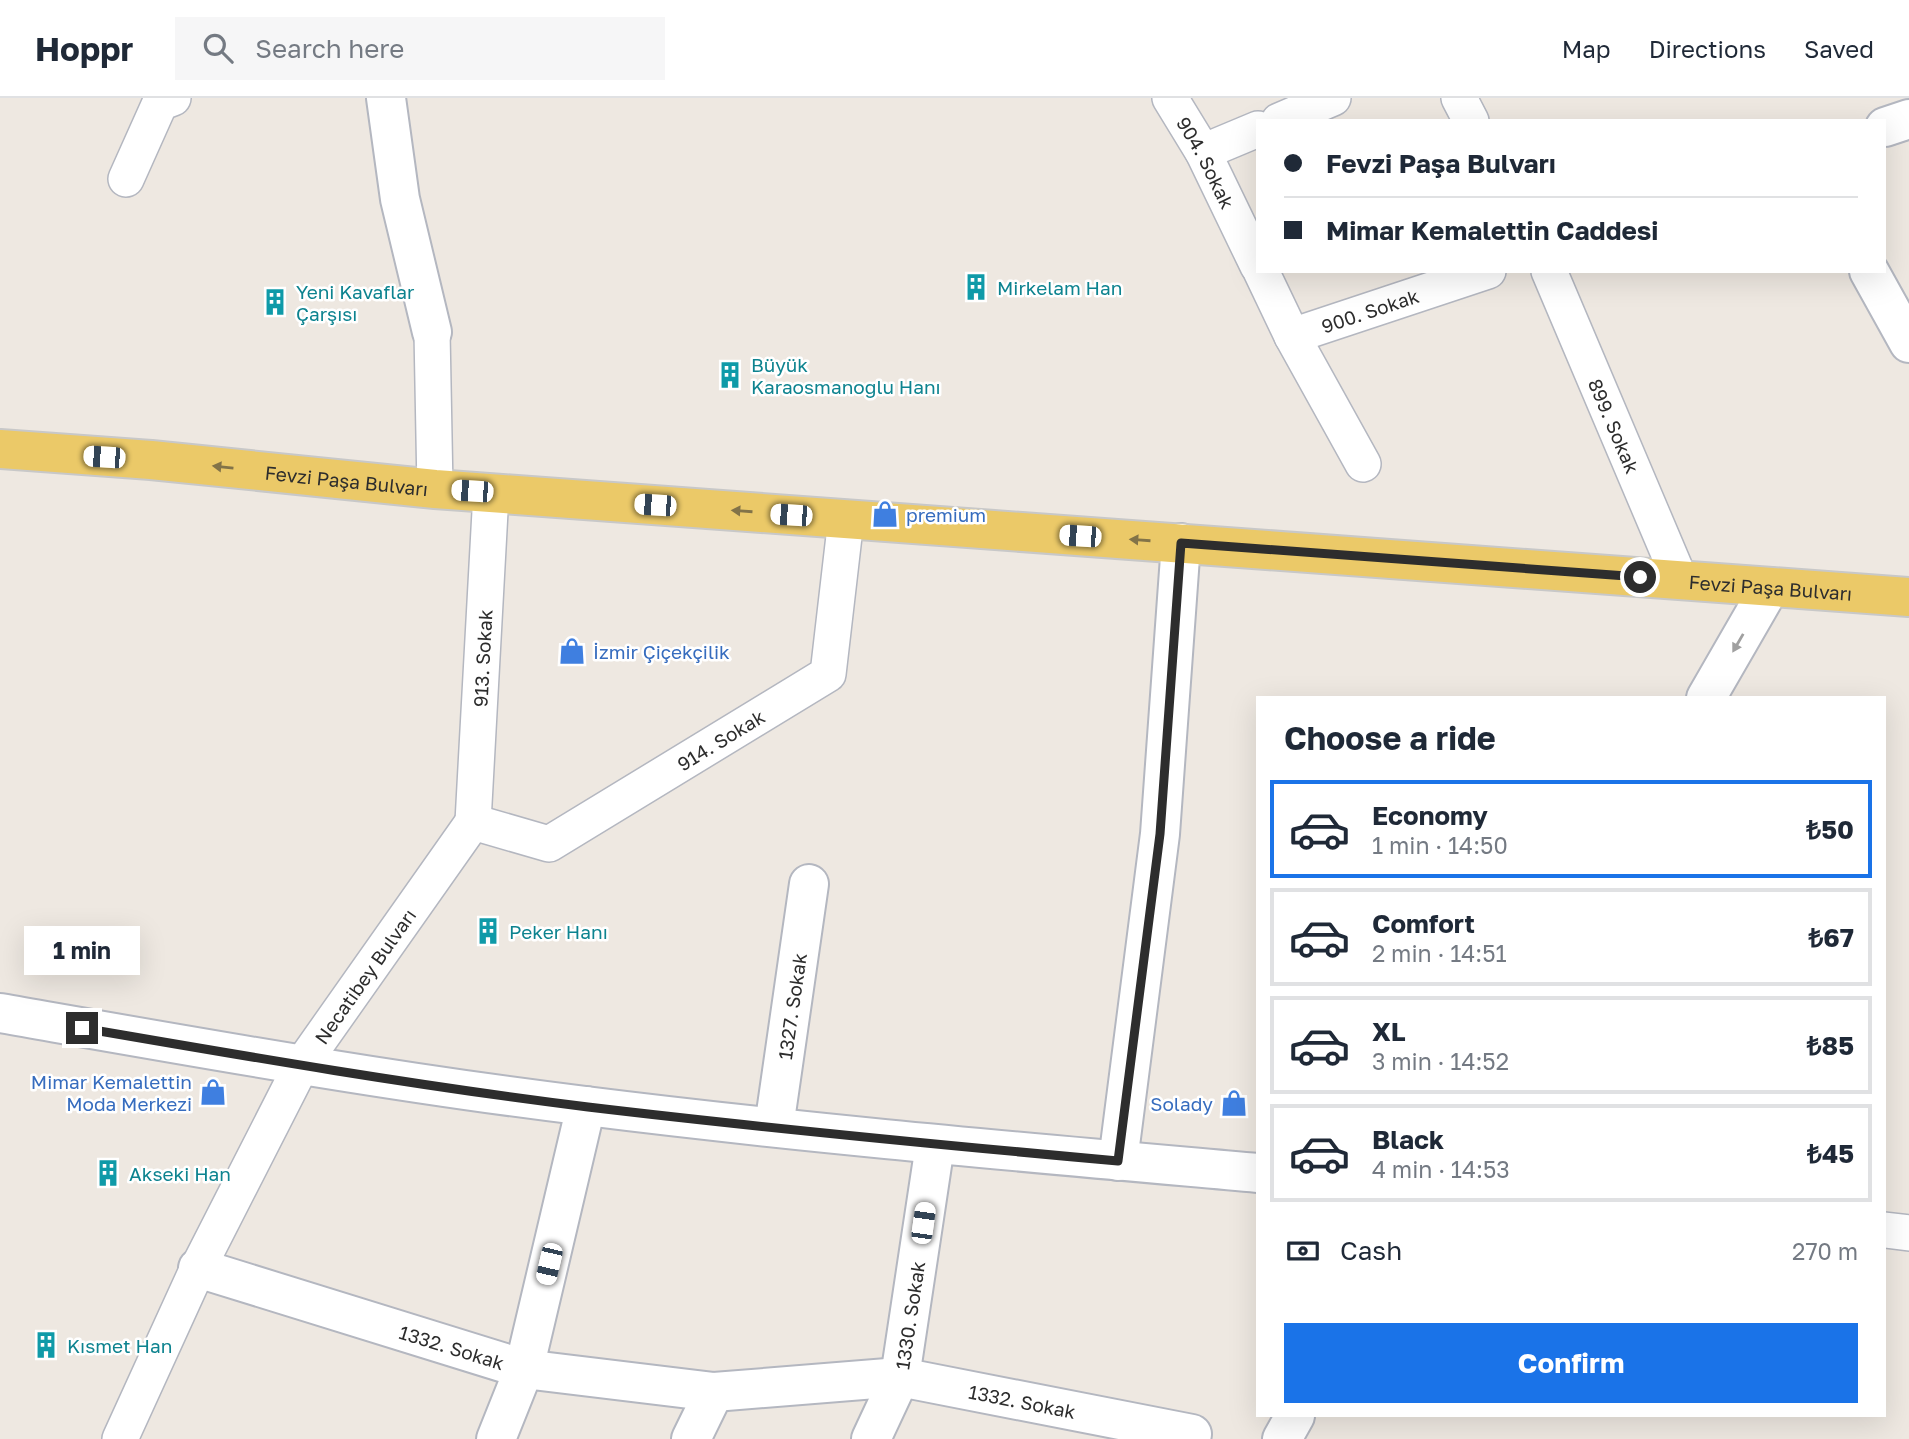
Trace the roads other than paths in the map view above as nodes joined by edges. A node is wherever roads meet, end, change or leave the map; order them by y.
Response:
1 (173, 98) edge
2 (386, 98) edge
3 (1170, 98) edge
4 (1333, 98) edge
5 (1459, 98) edge
6 (1284, 119) edge
7 (1470, 119) edge
8 (1909, 119) edge
9 (1886, 127) edge
10 (1256, 130) edge
11 (1203, 152) junction
12 (126, 179) dead end
13 (1256, 262) edge
14 (1262, 273) edge
15 (1482, 273) edge
16 (1550, 273) edge
17 (1871, 273) edge
18 (432, 332) joint
19 (1292, 336) junction
20 (1909, 343) edge
21 (0, 449) edge
22 (1363, 464) dead end
23 (435, 489) junction
24 (491, 493) junction
25 (846, 519) junction
26 (1181, 543) junction
27 (1680, 580) junction
28 (1770, 587) junction
29 (1909, 597) edge
30 (1707, 696) edge
31 (472, 822) junction
32 (809, 884) dead end
33 (0, 1013) edge
34 (301, 1066) junction
35 (586, 1106) junction
36 (774, 1127) junction
37 (934, 1145) junction
38 (1118, 1161) junction
39 (1256, 1173) edge
40 (1886, 1230) edge
41 (1909, 1233) edge
42 (198, 1268) junction
43 (524, 1369) junction
44 (900, 1377) junction
45 (714, 1392) junction
46 (1294, 1417) edge
47 (1197, 1436) edge
48 (120, 1439) edge
49 (496, 1439) edge
50 (691, 1439) edge
51 (871, 1439) edge
52 (1282, 1439) edge

1 - 12 street
2 - 18 street
3 - 11 street, 904. Sokak
4 - 6 street
5 - 7 street
8 - 9 street
10 - 11 street
11 - 13 street, 904. Sokak
14 - 19 street
15 - 19 street, 900. Sokak
16 - 27 street, 899. Sokak
17 - 20 street
18 - 23 street
19 - 22 street
23 -> 21 main road, Fevzi Paşa Bulvarı
23 - 24 main road, Fevzi Paşa Bulvarı
25 -> 24 main road, Fevzi Paşa Bulvarı
24 - 31 street, 913. Sokak
26 -> 25 main road, Fevzi Paşa Bulvarı
25 - 31 street, 914. Sokak
26 - 27 main road, Fevzi Paşa Bulvarı
26 - 38 street
27 - 28 main road, Fevzi Paşa Bulvarı
28 - 29 main road, Fevzi Paşa Bulvarı
28 -> 30 street
31 - 34 street, Necatibey Bulvarı
32 - 36 street, 1327. Sokak
33 - 34 street
34 - 35 street
34 - 42 street, Necatibey Bulvarı
35 - 36 street
35 - 43 street
36 - 37 street
37 - 38 street
37 - 44 street, 1330. Sokak
38 - 39 street
40 - 41 street
42 - 43 street, 1332. Sokak
42 - 48 street, Necatibey Bulvarı
43 - 45 street, 1332. Sokak
43 - 49 street
44 - 45 street, 1332. Sokak
44 - 47 street, 1332. Sokak
44 - 51 street, 1330. Sokak
45 - 50 street
46 - 52 street

